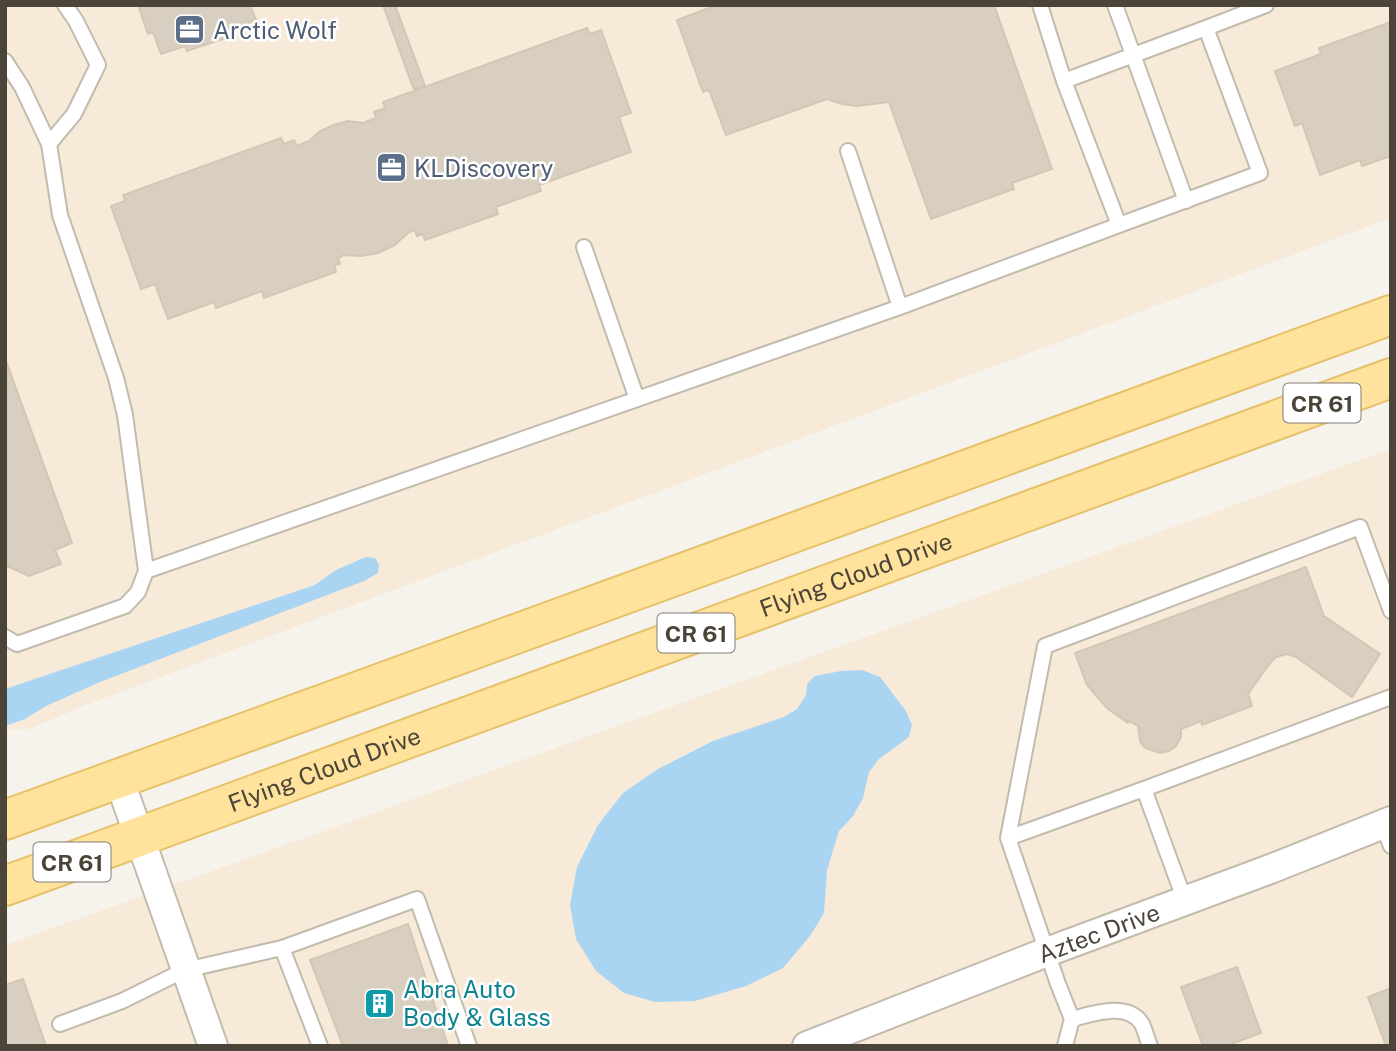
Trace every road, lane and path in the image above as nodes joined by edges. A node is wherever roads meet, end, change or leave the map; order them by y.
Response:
1 (65, 5) edge
2 (1040, 5) edge
3 (1115, 5) edge
4 (1266, 5) edge
5 (1206, 28) junction
6 (1132, 55) junction
7 (5, 61) edge
8 (1064, 81) junction
9 (48, 144) junction
10 (848, 151) dead end
11 (1186, 201) junction
12 (1119, 225) junction
13 (584, 247) dead end
14 (901, 307) junction
15 (1391, 315) edge
16 (1391, 377) edge
17 (637, 399) junction
18 (146, 571) junction
19 (1391, 611) edge
20 (5, 637) edge
21 (1391, 697) edge
22 (119, 779) junction
23 (1144, 789) junction
24 (5, 820) edge
25 (1388, 830) edge
26 (138, 837) junction
27 (1008, 838) junction
28 (5, 886) edge
29 (1185, 901) junction
30 (282, 948) junction
31 (1047, 952) junction
32 (185, 970) junction
33 (1072, 1019) junction
34 (60, 1024) dead end
35 (213, 1046) edge
36 (320, 1046) edge
37 (469, 1046) edge
38 (807, 1046) edge
39 (1065, 1046) edge
40 (1150, 1046) edge

1 - 9 lane
2 - 8 lane
3 - 6 lane
4 - 5 lane
5 - 6 lane
5 - 11 lane
6 - 8 lane
6 - 11 lane
7 - 9 lane
8 - 12 lane
9 - 18 lane
10 - 14 lane
11 - 12 lane
12 - 14 lane
13 - 17 lane
14 - 17 lane
15 - 22 main road, CR 61
16 - 26 main road, Flying Cloud Drive / CR 61
17 - 18 lane
18 - 20 lane
19 - 27 lane
21 - 23 lane
22 - 24 main road, CR 61
22 - 26 street
23 - 27 lane
23 - 29 lane
25 - 29 street, Aztec Drive
26 - 28 main road, Flying Cloud Drive / CR 61
26 - 32 street
27 - 31 lane
29 - 31 street, Aztec Drive
30 - 32 lane
30 - 36 lane
30 - 37 lane
31 - 33 lane
31 - 38 street, Aztec Drive
32 - 34 lane
32 - 35 street
33 - 39 lane
33 - 40 lane

